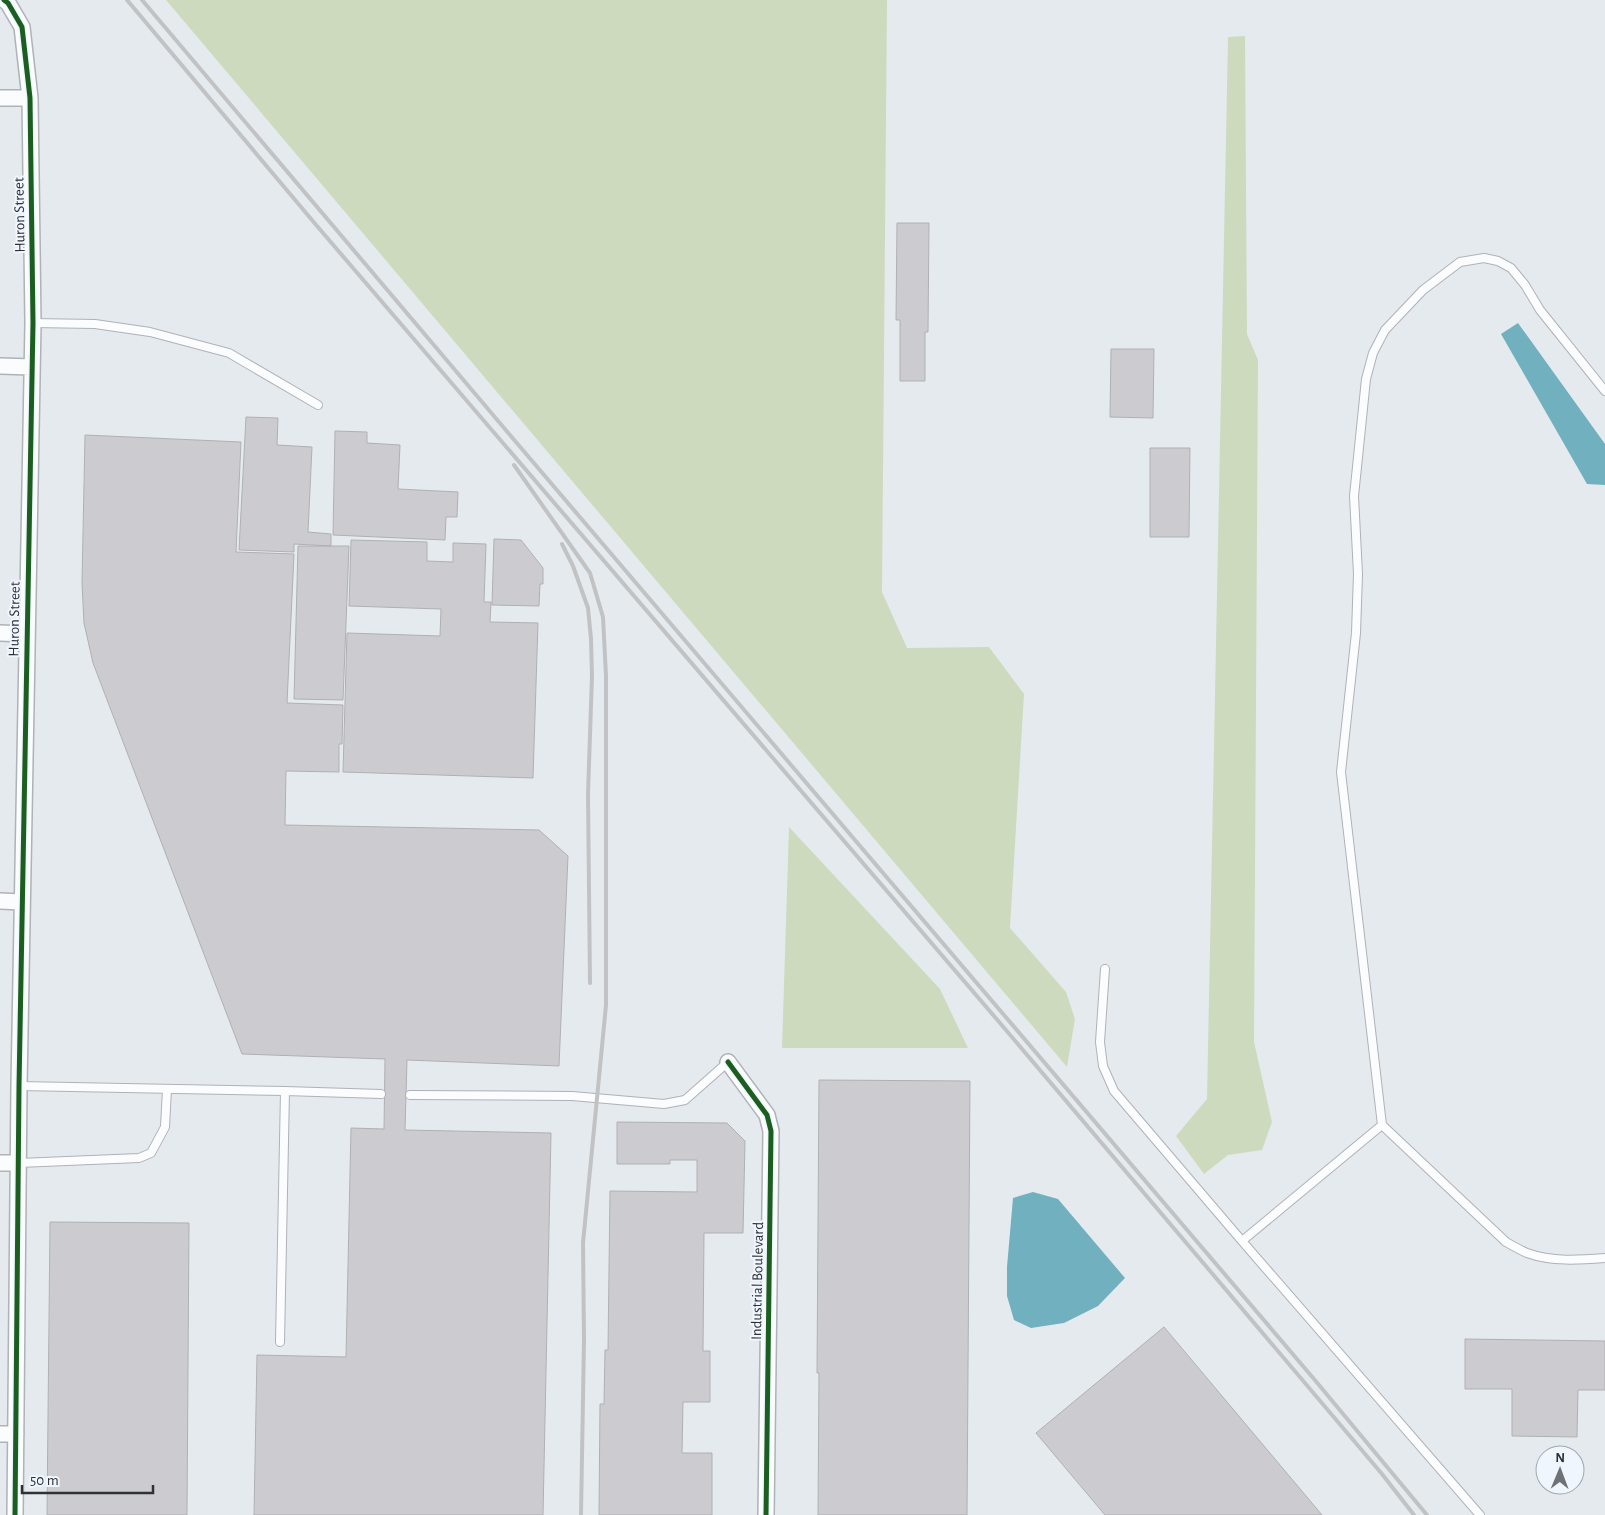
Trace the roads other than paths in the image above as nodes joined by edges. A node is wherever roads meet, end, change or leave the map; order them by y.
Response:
1 (4, 0) edge
2 (0, 98) edge
3 (30, 98) junction
4 (33, 322) junction
5 (0, 366) edge
6 (32, 366) junction
7 (1605, 391) edge
8 (318, 405) dead end
9 (0, 633) edge
10 (26, 634) junction
11 (0, 901) edge
12 (22, 902) junction
13 (1105, 969) dead end
14 (728, 1062) joint
15 (19, 1086) junction
16 (167, 1089) junction
17 (285, 1091) junction
18 (381, 1094) dead end
19 (410, 1095) dead end
20 (1382, 1125) junction
21 (0, 1163) edge
22 (19, 1163) junction
23 (1242, 1242) junction
24 (1605, 1258) edge
25 (280, 1342) dead end
26 (0, 1434) edge
27 (16, 1434) junction
28 (14, 1515) edge
29 (766, 1515) edge
30 (1480, 1515) edge

1 - 3 street, Huron Street
2 - 3 street
3 - 4 street, Huron Street
4 - 6 street, Huron Street
4 - 8 lane
5 - 6 street
6 - 10 street, Huron Street
7 - 20 lane
9 - 10 street
10 - 12 street, Huron Street
11 - 12 street
12 - 15 street, Huron Street
13 - 23 lane
14 - 19 lane
14 - 29 street, Industrial Boulevard
15 - 16 lane
15 - 22 street, Huron Street
16 - 17 lane
16 - 22 lane
17 - 18 lane
17 - 25 lane
20 - 23 lane
20 - 24 lane
21 - 22 street
22 - 27 street, Huron Street
23 - 30 lane
26 - 27 street
27 - 28 street, Huron Street

